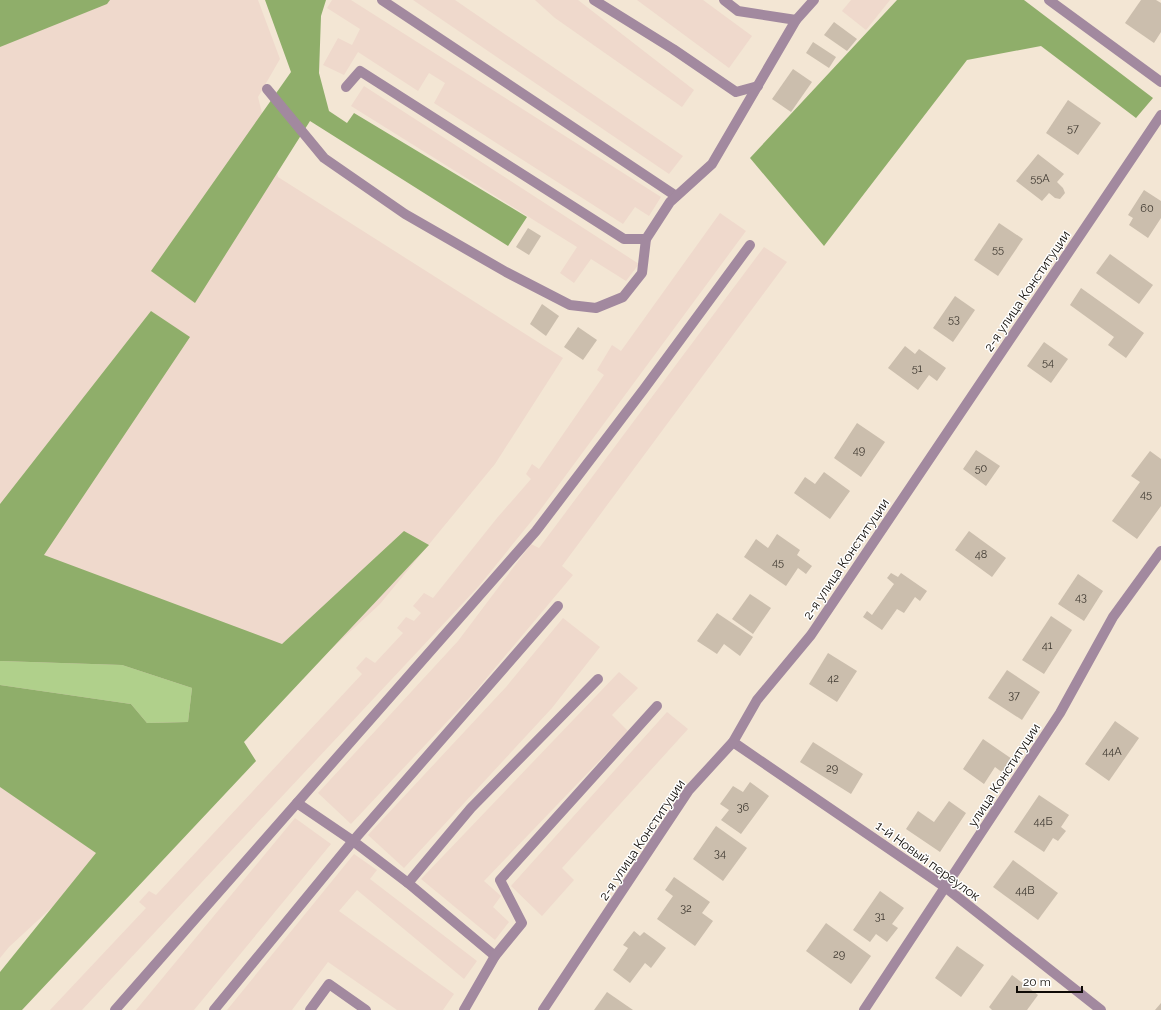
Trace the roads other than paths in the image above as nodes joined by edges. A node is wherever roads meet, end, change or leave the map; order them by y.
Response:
1 (382, 0) edge
2 (594, 0) edge
3 (724, 0) edge
4 (814, 0) edge
5 (1049, 0) edge
6 (796, 20) junction
7 (1161, 82) edge
8 (758, 86) junction
9 (346, 87) dead end
10 (267, 89) dead end
11 (1161, 115) edge
12 (676, 196) junction
13 (646, 239) junction
14 (750, 245) dead end
15 (1161, 551) edge
16 (558, 606) dead end
17 (598, 679) dead end
18 (657, 706) dead end
19 (733, 742) junction
20 (297, 803) junction
21 (353, 841) junction
22 (408, 883) junction
23 (945, 887) junction
24 (495, 956) junction
25 (115, 1010) edge
26 (214, 1010) edge
27 (310, 1010) edge
28 (366, 1010) edge
29 (464, 1010) edge
30 (543, 1010) edge
31 (864, 1010) edge
32 (1101, 1010) edge

1 - 12 street
2 - 8 street
3 - 6 street
4 - 6 street
5 - 7 street
6 - 8 street
8 - 12 street
9 - 13 street
10 - 13 street
11 - 19 street, 2-я улица Конституции
12 - 13 street
14 - 20 street
15 - 23 street, улица Конституции
16 - 21 street
17 - 22 street
18 - 24 street
19 - 23 street, 1-й Новый переулок
19 - 30 street, 2-я улица Конституции
20 - 21 street
20 - 25 street
21 - 22 street
21 - 26 street
22 - 24 street
23 - 31 street, улица Конституции
23 - 32 street, 1-й Новый переулок
24 - 29 street
27 - 28 street

